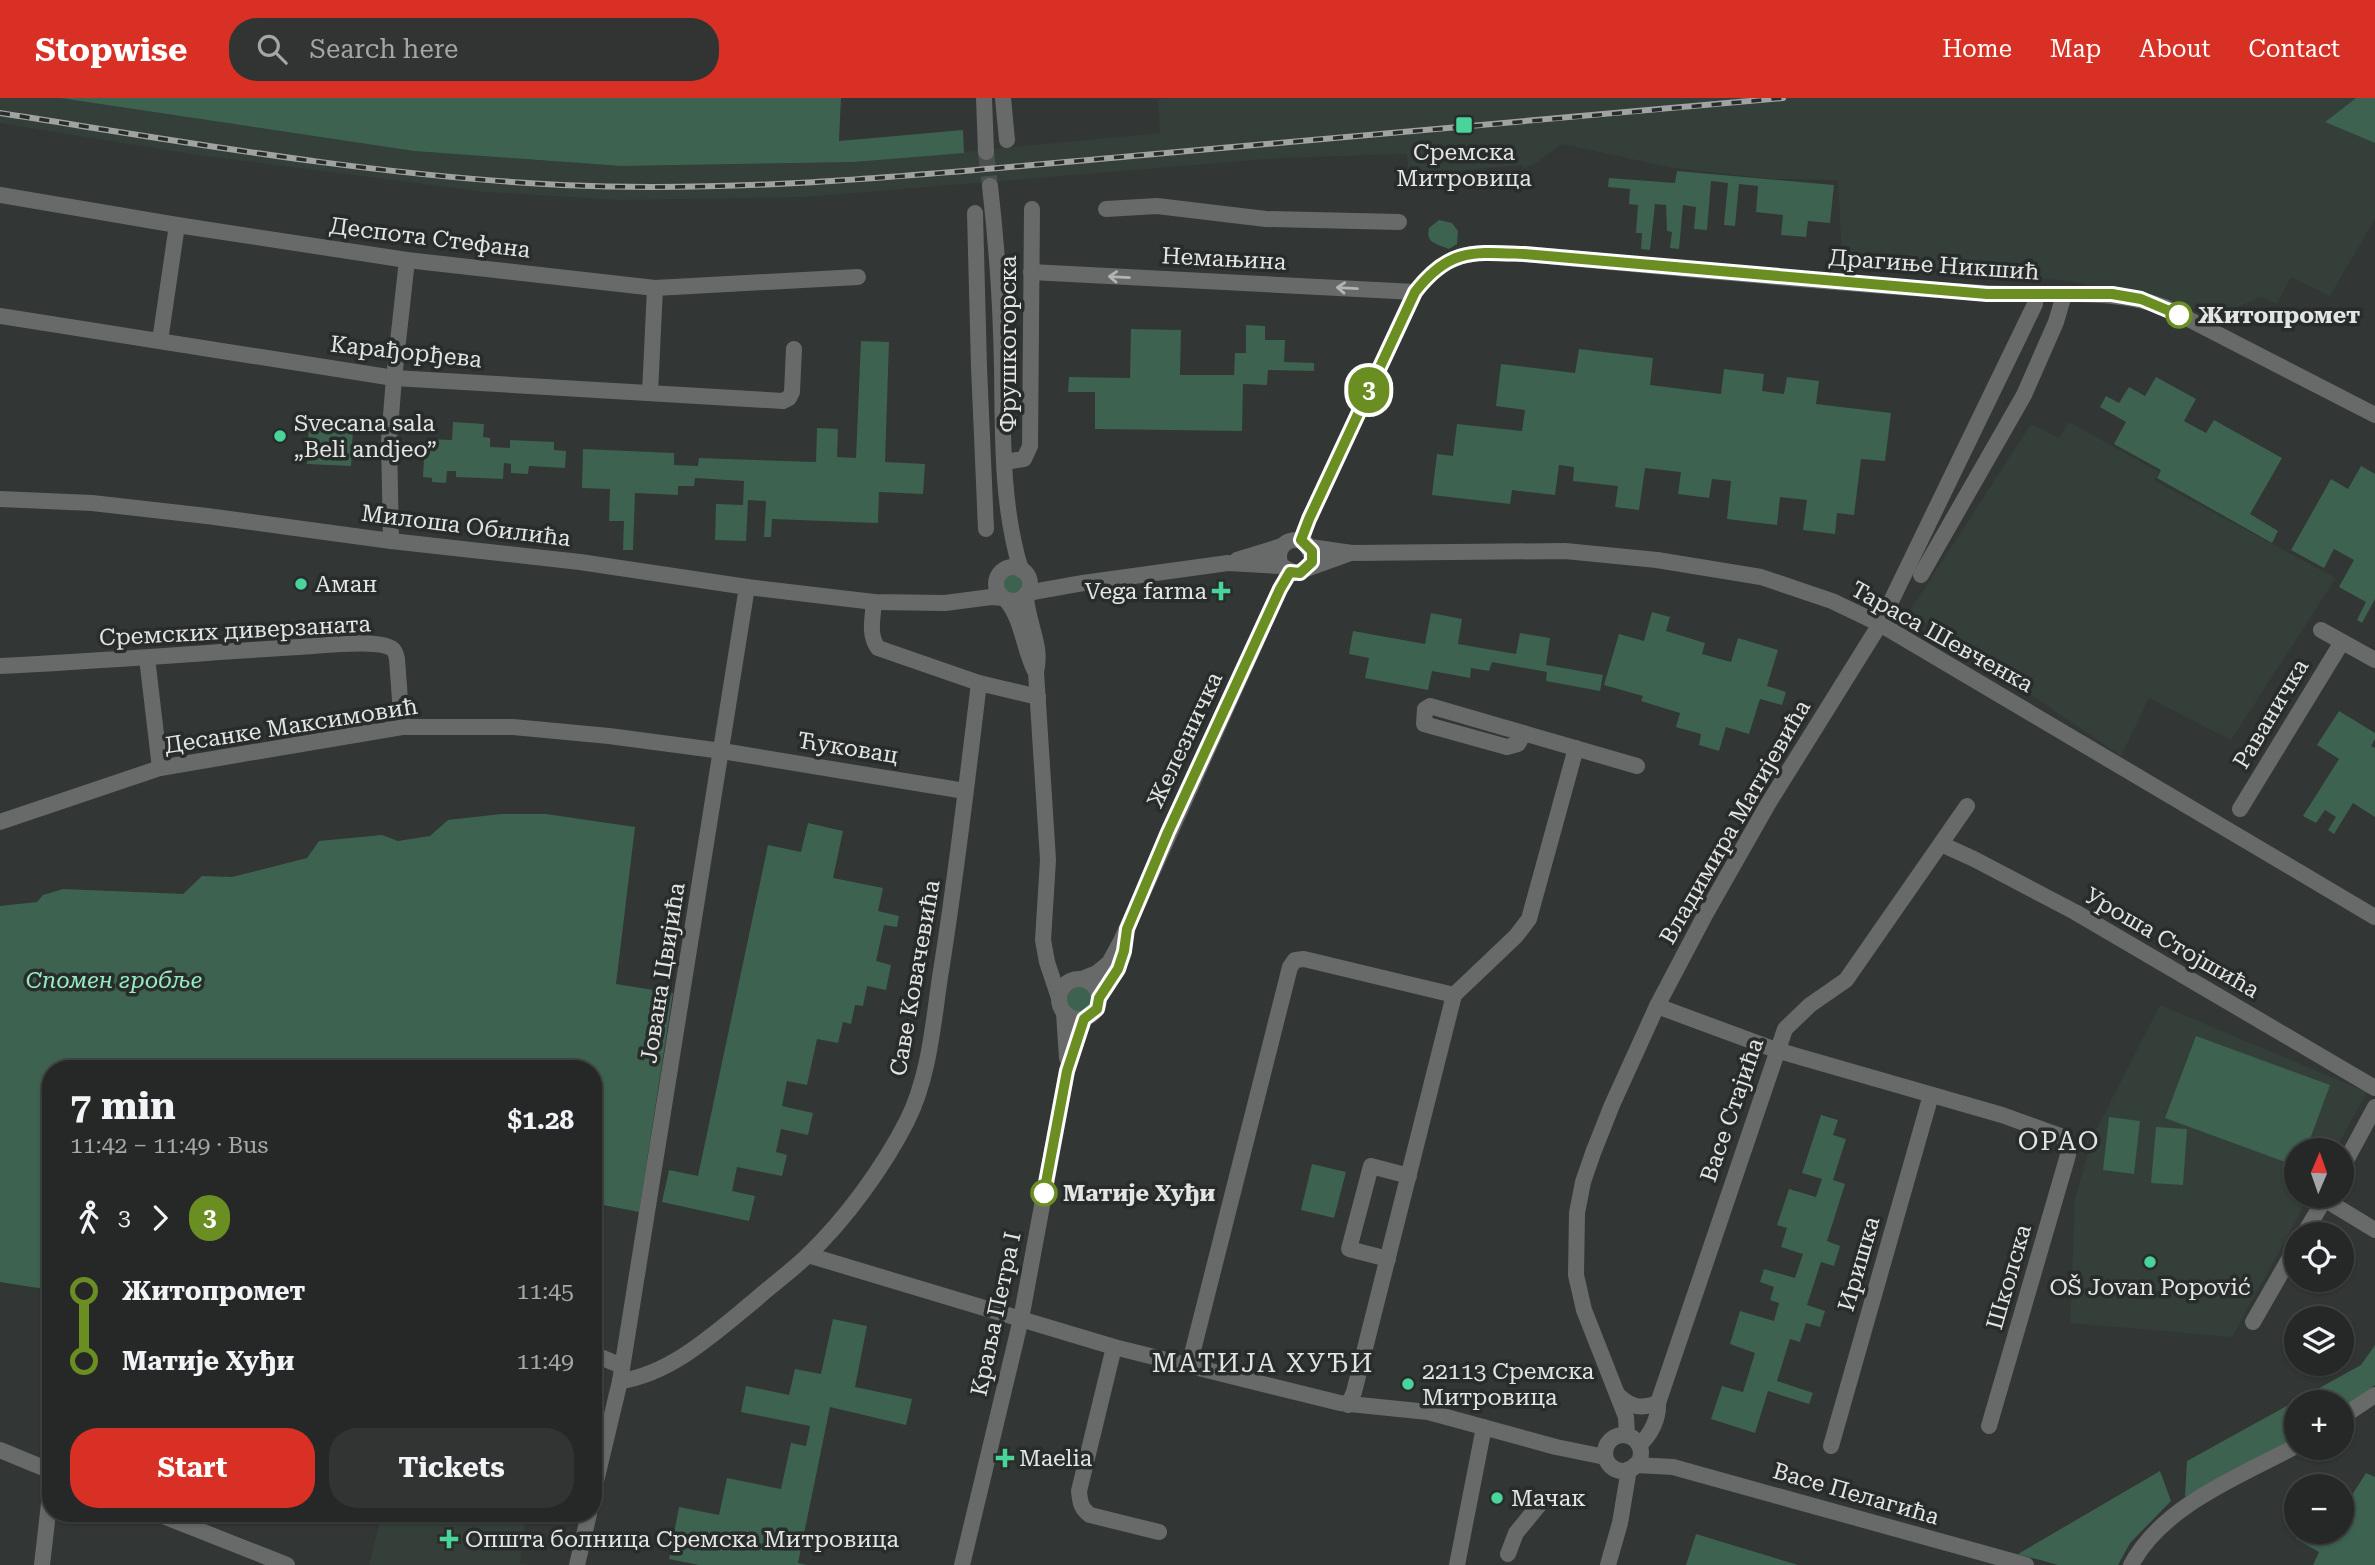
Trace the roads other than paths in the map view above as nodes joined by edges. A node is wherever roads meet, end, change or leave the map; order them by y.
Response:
1 (984, 98) edge
2 (1003, 98) edge
3 (1007, 140) dead end
4 (986, 152) tunnel mouth
5 (990, 186) tunnel mouth
6 (0, 195) edge
7 (1032, 209) dead end
8 (1106, 209) dead end
9 (975, 213) dead end
10 (1399, 222) dead end
11 (177, 225) junction
12 (407, 261) junction
13 (1031, 272) junction
14 (858, 277) dead end
15 (655, 288) junction
16 (1415, 292) junction
17 (2036, 295) junction
18 (2064, 295) junction
19 (0, 316) edge
20 (160, 341) junction
21 (794, 349) dead end
22 (1002, 366) junction
23 (979, 367) junction
24 (394, 378) junction
25 (650, 393) junction
26 (2375, 415) edge
27 (1005, 462) junction
28 (1008, 493) junction
29 (0, 499) edge
30 (986, 528) dead end
31 (391, 541) junction
32 (1305, 543) junction
33 (1282, 546) junction
34 (1352, 553) junction
35 (1228, 563) junction
36 (1309, 567) junction
37 (1285, 569) junction
38 (1023, 572) junction
39 (1000, 574) junction
40 (1921, 575) dead end
41 (1083, 583) junction
42 (747, 587) junction
43 (1027, 594) junction
44 (1005, 599) junction
45 (874, 602) junction
46 (925, 602) junction
47 (1880, 624) junction
48 (2320, 630) dead end
49 (2342, 642) junction
50 (147, 658) junction
51 (2375, 660) edge
52 (0, 666) edge
53 (1035, 672) junction
54 (979, 683) junction
55 (1038, 697) junction
56 (402, 727) junction
57 (1524, 733) junction
58 (1576, 748) junction
59 (722, 751) junction
60 (1637, 766) dead end
61 (160, 768) junction
62 (965, 791) junction
63 (1967, 806) dead end
64 (2240, 809) dead end
65 (0, 822) edge
66 (1941, 844) junction
67 (1046, 914) junction
68 (2375, 917) edge
69 (1127, 929) junction
70 (1079, 979) junction
71 (1454, 995) junction
72 (1099, 998) junction
73 (1061, 1006) junction
74 (1657, 1006) junction
75 (1084, 1019) junction
76 (1776, 1051) junction
77 (1067, 1071) junction
78 (2375, 1088) edge
79 (1931, 1095) junction
80 (2375, 1107) edge
81 (2354, 1146) edge
82 (1409, 1176) junction
83 (2342, 1208) edge
84 (2375, 1230) edge
85 (808, 1255) junction
86 (1388, 1259) junction
87 (2284, 1268) edge
88 (1020, 1319) junction
89 (2253, 1322) dead end
90 (1114, 1347) junction
91 (602, 1360) edge
92 (1189, 1366) junction
93 (621, 1373) junction
94 (1616, 1393) junction
95 (2375, 1395) edge
96 (1658, 1403) junction
97 (1348, 1405) junction
98 (2354, 1409) edge
99 (1989, 1426) dead end
100 (1484, 1427) junction
101 (1831, 1446) dead end
102 (0, 1450) edge
103 (1624, 1451) junction
104 (2284, 1452) edge
105 (602, 1455) edge
106 (42, 1467) edge
107 (1544, 1499) dead end
108 (47, 1522) edge
109 (178, 1522) edge
110 (587, 1522) edge
111 (1159, 1532) dead end
112 (1508, 1553) dead end
113 (42, 1565) edge
114 (287, 1565) edge
115 (577, 1565) edge
116 (962, 1565) edge
117 (1457, 1565) edge
118 (1608, 1565) edge
119 (2026, 1565) edge
120 (2131, 1565) edge

1 - 4 street
2 - 3 street
5 - 22 street, Фрушкогорска
6 - 11 street, Деспота Стефана
7 - 13 street, Фрушкогорска
8 - 10 street
9 - 23 street, Фрушкогорска
11 - 12 street, Деспота Стефана
11 - 20 street
12 - 15 street, Деспота Стефана
12 - 24 street
16 -> 13 street, Немањина
13 - 27 street, Фрушкогорска
14 - 15 street, Деспота Стефана
15 - 25 street
16 - 17 street, Драгиње Никшић
16 - 32 street
17 - 18 street, Драгиње Никшић
17 - 47 street, Владимира Матијевића
18 - 26 street, Драгиње Никшић
18 - 40 street
19 - 20 street, Карађорђева
20 - 24 street, Карађорђева
21 - 25 street, Карађорђева
22 - 23 street, Фрушкогорска
22 - 27 street, Фрушкогорска
23 - 30 street, Фрушкогорска
24 - 25 street, Карађорђева
24 - 31 street
27 - 28 street, Фрушкогорска
28 - 38 street, Фрушкогорска
28 - 39 street, Фрушкогорска
29 - 31 street, Милоша Обилића
31 - 42 street, Милоша Обилића
32 - 33 street
32 - 34 street, Тараса Шевченка
32 - 36 street
33 - 35 street
33 - 37 street
34 - 36 street, Тараса Шевченка
34 - 47 street, Тараса Шевченка
35 - 37 street
35 - 41 street
36 - 37 street
37 - 69 street, Железничка
38 - 39 street
38 - 41 street
38 - 43 street
39 - 44 street
39 - 46 street, Милоша Обилића
41 - 43 street
42 - 45 street, Милоша Обилића
42 - 59 street, Јована Цвијића
43 - 44 street
43 - 53 street
44 - 46 street, Милоша Обилића
44 - 53 street
45 - 46 street, Милоша Обилића
45 - 54 street
47 - 68 street, Тараса Шевченка
47 - 74 street, Владимира Матијевића
48 - 49 street
49 - 51 street
49 - 64 street, Раваничка
50 - 52 street, Сремских диверзаната
50 - 56 street, Сремских диверзаната
50 - 61 street
53 - 55 street
54 - 55 street
54 - 62 street, Саве Ковачевића
55 - 67 street
56 - 59 street, Десанке Максимовић
56 - 61 street, Десанке Максимовић
57 - 57 street
57 - 58 street
58 - 60 street
58 - 71 street
59 - 62 street, Ћуковац
59 - 93 street, Јована Цвијића
61 - 65 street, Десанке Максимовић
62 - 85 street, Саве Ковачевића
63 - 66 street, Васе Стајића
66 - 76 street, Васе Стајића
66 - 78 street, Уроша Стојшића
67 - 70 street
67 - 73 street
69 - 70 street, Железничка
69 - 72 street, Железничка
70 - 72 street
70 - 73 street
71 - 82 street
71 - 92 street
72 - 75 street
73 - 75 street
73 - 77 street, Краља Петра I
74 - 76 street
74 - 94 street, Владимира Матијевића
75 - 77 street, Краља Петра I
76 - 79 street
76 - 96 street, Васе Стајића
77 - 88 street, Краља Петра I
79 - 99 street, Школска
79 - 101 street, Иришка
80 - 81 street
82 - 86 street
82 - 86 street
83 - 84 street
85 - 88 street, Васе Пелагића
85 - 93 street, Саве Ковачевића
86 - 97 street
87 - 89 street
88 - 90 street, Васе Пелагића
88 - 116 street, Краља Петра I
90 - 92 street, Васе Пелагића
90 - 111 street
91 - 93 street
92 - 97 street, Васе Пелагића
93 - 105 street, Јована Цвијића
94 - 96 street
94 - 103 street, Владимира Матијевића
95 - 98 street
96 - 103 street, Васе Стајића
97 - 100 street, Васе Пелагића
100 - 103 street, Васе Пелагића
100 - 117 street
102 - 106 street
103 - 118 street, Владимира Матијевића
103 - 119 street, Васе Пелагића
104 - 120 street
107 - 112 street
108 - 113 street
109 - 114 street
110 - 115 street

